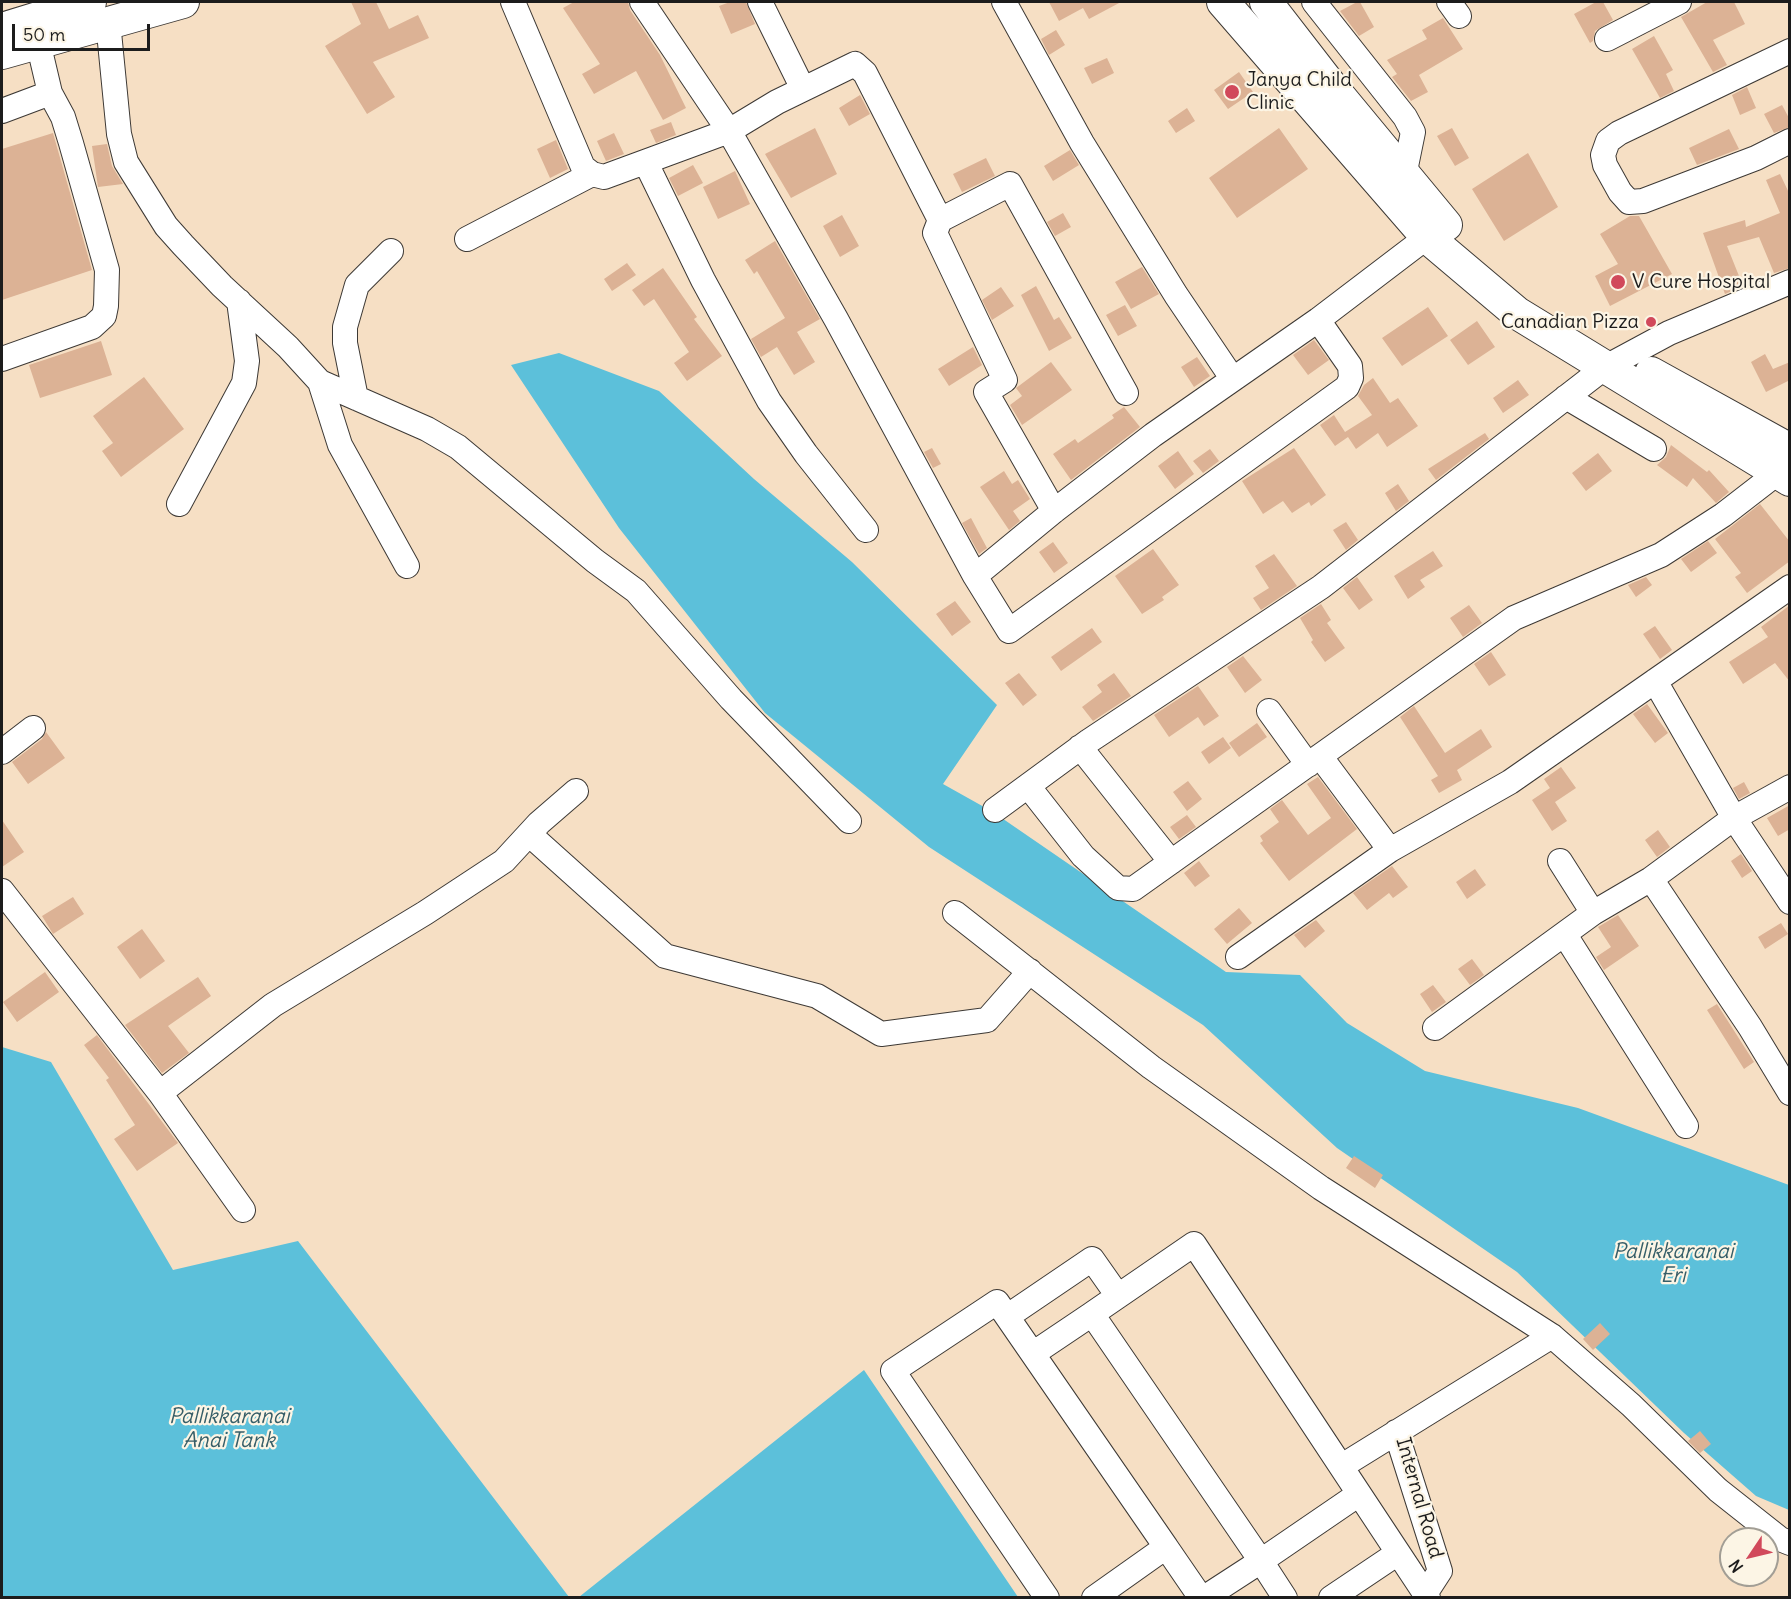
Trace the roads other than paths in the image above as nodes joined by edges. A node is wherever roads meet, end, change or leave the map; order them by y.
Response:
1 (183, 2) edge
2 (513, 2) edge
3 (642, 2) edge
4 (760, 2) edge
5 (1004, 2) edge
6 (1223, 2) edge
7 (1266, 2) edge
8 (1314, 2) edge
9 (1678, 2) edge
10 (99, 11) edge
11 (37, 20) edge
12 (2, 28) edge
13 (1607, 39) dead end
14 (1790, 51) edge
15 (2, 53) edge
16 (803, 89) junction
17 (50, 93) junction
18 (2, 111) edge
19 (729, 131) junction
20 (1790, 141) edge
21 (646, 163) junction
22 (592, 174) junction
23 (1404, 176) junction
24 (940, 220) junction
25 (1427, 237) junction
26 (467, 239) dead end
27 (391, 251) dead end
28 (1790, 282) edge
29 (239, 301) junction
30 (1318, 320) junction
31 (2, 359) edge
32 (1615, 362) junction
33 (1232, 378) junction
34 (320, 382) junction
35 (1126, 393) dead end
36 (1566, 397) junction
37 (356, 398) junction
38 (1654, 449) dead end
39 (1786, 463) edge
40 (179, 504) dead end
41 (1054, 510) junction
42 (866, 530) dead end
43 (407, 567) dead end
44 (975, 576) junction
45 (1790, 587) edge
46 (1655, 681) junction
47 (1269, 711) dead end
48 (33, 728) dead end
49 (1080, 747) junction
50 (2, 752) edge
51 (1314, 760) junction
52 (1028, 786) junction
53 (1790, 787) edge
54 (576, 791) dead end
55 (995, 810) dead end
56 (1734, 818) junction
57 (849, 821) dead end
58 (529, 834) junction
59 (1390, 850) junction
60 (1560, 861) dead end
61 (1171, 862) junction
62 (1651, 879) junction
63 (2, 891) edge
64 (1790, 902) edge
65 (955, 913) dead end
66 (1593, 913) junction
67 (1565, 935) junction
68 (1238, 957) dead end
69 (1030, 971) junction
70 (1435, 1028) dead end
71 (160, 1093) junction
72 (1790, 1093) edge
73 (1686, 1126) dead end
74 (243, 1210) dead end
75 (1118, 1296) junction
76 (1092, 1314) junction
77 (1008, 1316) junction
78 (1552, 1336) junction
79 (1034, 1353) junction
80 (1396, 1432) junction
81 (1341, 1466) junction
82 (1359, 1494) junction
83 (1790, 1543) edge
84 (1166, 1547) junction
85 (1398, 1553) junction
86 (1261, 1561) junction
87 (1427, 1596) edge
88 (1047, 1598) edge
89 (1094, 1598) edge
90 (1203, 1598) edge
91 (1285, 1598) edge
92 (1331, 1598) edge

1 - 10 main road
2 - 22 street
3 - 19 street
4 - 16 street
5 - 33 street
6 - 25 main road
7 - 23 main road
8 - 23 street
9 - 13 street
10 - 11 main road
10 - 29 street
11 - 12 main road
11 - 15 main road
11 - 17 street
14 - 20 street
16 - 19 street
16 - 24 street
17 - 18 street
17 - 31 street
19 - 21 street
19 - 44 street
21 - 22 street
21 - 42 street
22 - 26 street
23 - 32 main road
24 - 35 street
24 - 41 street
25 - 30 street
25 - 32 main road
27 - 37 street
28 - 32 street
29 - 34 street
29 - 40 street
30 - 33 street
30 - 44 street
32 - 36 street
32 - 39 main road
33 - 41 street
34 - 37 street
34 - 43 street
36 - 38 street
36 - 49 street
37 - 57 street
39 - 51 street
41 - 44 street
45 - 46 street
46 - 56 street
46 - 59 street
47 - 51 street
48 - 50 street
49 - 52 street
49 - 61 street
51 - 59 street
51 - 61 street
52 - 55 street
52 - 61 street
53 - 56 street
54 - 58 street
56 - 62 street
56 - 64 street
58 - 69 street
58 - 71 street
59 - 68 street
60 - 66 street
62 - 66 street
62 - 72 street
63 - 71 street
65 - 69 street
66 - 67 street
67 - 70 street
67 - 73 street
69 - 78 street
71 - 74 street
75 - 76 street
75 - 77 street
75 - 81 street
76 - 79 street
76 - 86 street
77 - 79 street
77 - 88 street
78 - 80 street, Internal Road
78 - 83 street
79 - 84 street
80 - 81 street
80 - 87 street, Internal Road
81 - 82 street
82 - 85 street
82 - 86 street
84 - 89 street
84 - 90 street
85 - 87 street
85 - 92 street
86 - 90 street
86 - 91 street

